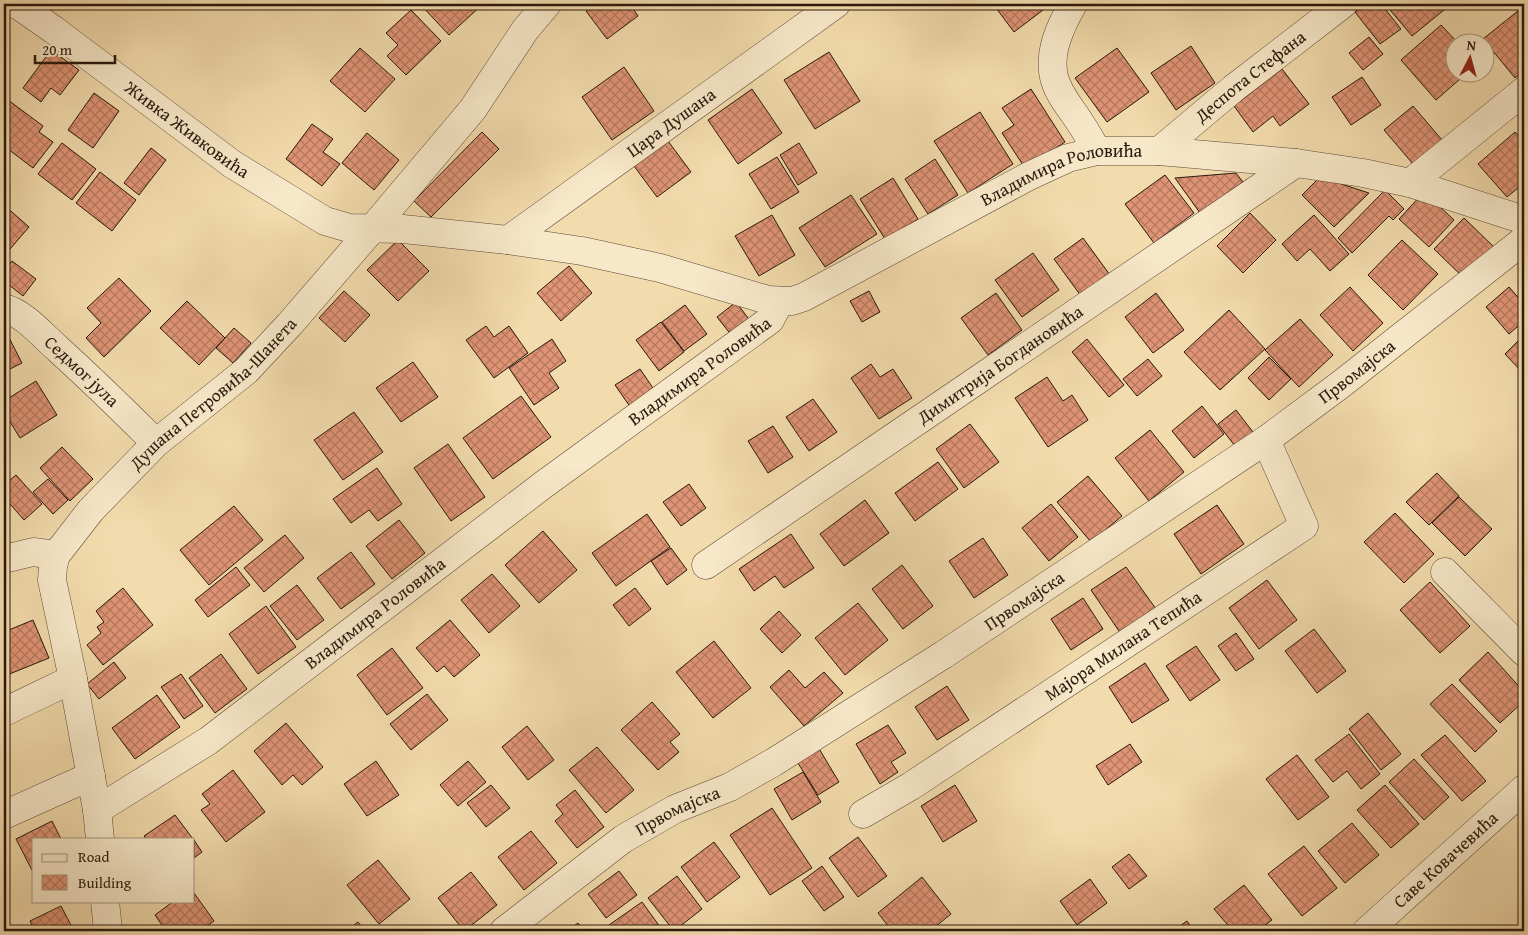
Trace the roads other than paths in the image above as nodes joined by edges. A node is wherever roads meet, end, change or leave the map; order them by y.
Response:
1 (14, 4) edge
2 (547, 4) edge
3 (836, 4) edge
4 (1073, 4) edge
5 (1343, 4) edge
6 (1524, 92) edge
7 (1097, 151) junction
8 (1160, 151) junction
9 (1296, 164) junction
10 (1410, 183) junction
11 (1524, 220) edge
12 (372, 229) junction
13 (508, 240) junction
14 (1524, 240) edge
15 (780, 301) junction
16 (4, 308) edge
17 (1266, 440) junction
18 (156, 443) junction
19 (56, 555) junction
20 (4, 559) edge
21 (706, 565) dead end
22 (1445, 572) dead end
23 (1524, 652) edge
24 (73, 679) junction
25 (4, 712) edge
26 (91, 776) junction
27 (1524, 789) edge
28 (97, 810) junction
29 (863, 814) dead end
30 (4, 815) edge
31 (100, 838) edge
32 (105, 902) edge
33 (108, 931) edge
34 (504, 931) edge
35 (1367, 931) edge

1 - 12 street, Живка Живковића
2 - 12 street, Душана Петровића-Шанета
3 - 13 street, Цара Душана
4 - 7 street
5 - 8 street, Деспота Стефана
6 - 10 street
7 - 8 street, Владимира Роловића
7 - 15 street, Владимира Роловића
8 - 9 street, Владимира Роловића
9 - 10 street, Владимира Роловића
9 - 21 street, Димитрија Богдановића
10 - 11 street, Владимира Роловића
12 - 13 street, Живка Живковића
12 - 18 street, Душана Петровића-Шанета
13 - 15 street, Живка Живковића
14 - 17 street, Првомајска
15 - 28 street, Владимира Роловића
16 - 18 street, Седмог јула
17 - 29 street, Мајора Милана Тепића
17 - 34 street, Првомајска
18 - 19 street, Душана Петровића-Шанета
19 - 20 street
19 - 24 street, Душана Петровића-Шанета
22 - 23 street
24 - 25 street
24 - 26 street, Душана Петровића-Шанета
26 - 28 street, Душана Петровића-Шанета
26 - 30 street
27 - 35 street, Саве Ковачевића
28 - 31 street, Душана Петровића-Шанета
32 - 33 street

